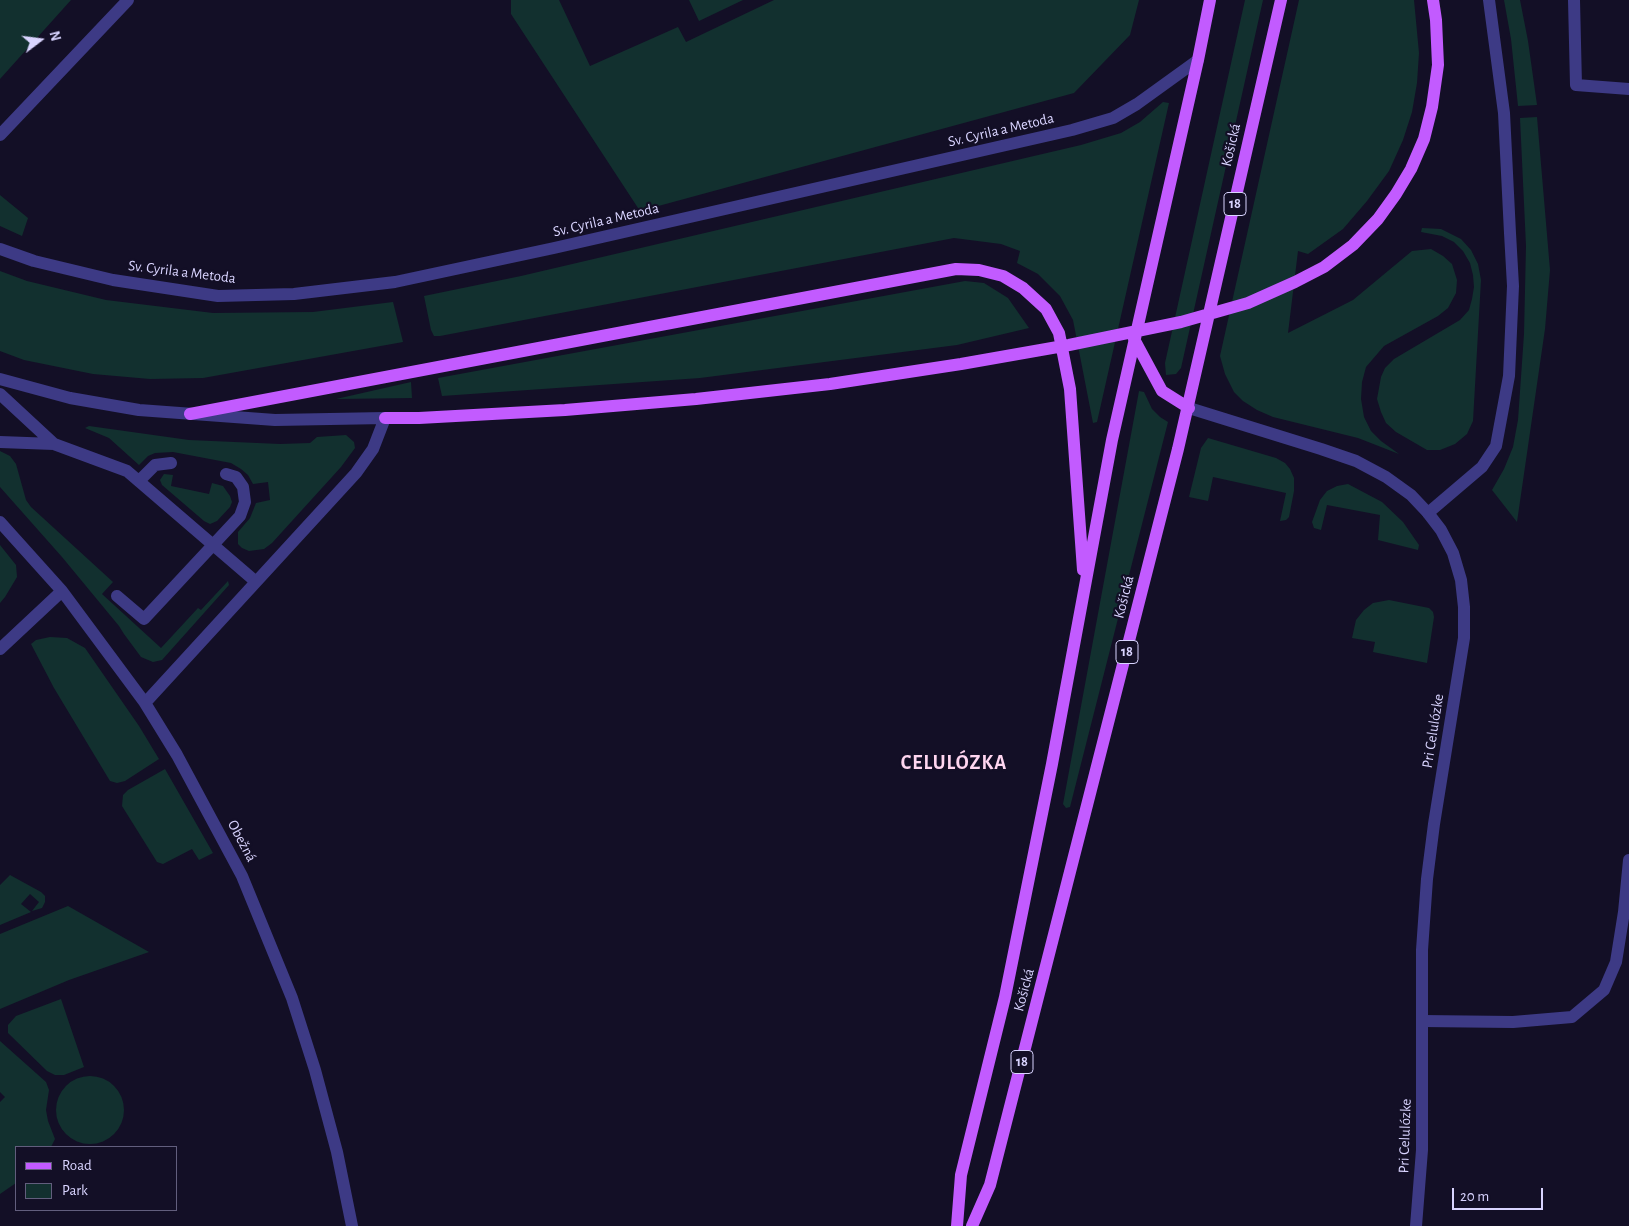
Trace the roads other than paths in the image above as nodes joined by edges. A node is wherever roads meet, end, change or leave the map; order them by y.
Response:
1 (128, 0) edge
2 (1210, 0) edge
3 (1281, 0) edge
4 (1433, 0) edge
5 (1489, 0) edge
6 (1574, 0) edge
7 (1198, 60) junction
8 (1629, 89) edge
9 (0, 136) edge
10 (0, 249) edge
11 (1134, 339) junction
12 (0, 379) edge
13 (0, 394) edge
14 (1188, 408) junction
15 (190, 414) junction
16 (384, 418) junction
17 (0, 442) edge
18 (54, 444) junction
19 (170, 463) dead end
20 (226, 474) dead end
21 (139, 482) junction
22 (1428, 512) junction
23 (0, 522) edge
24 (212, 546) junction
25 (255, 581) junction
26 (1084, 589) junction
27 (62, 591) junction
28 (117, 596) dead end
29 (0, 649) edge
30 (144, 703) junction
31 (1629, 860) edge
32 (1422, 1020) junction
33 (352, 1226) edge
34 (957, 1226) edge
35 (972, 1226) edge
36 (1416, 1226) edge

1 - 9 street
2 - 7 main road, Košická / 18
3 - 14 main road, Košická / 18
4 - 16 main road
5 - 22 street
6 - 8 street
7 - 10 street, Sv. Cyrila a Metoda
7 - 11 main road, Košická / 18
11 - 14 main road
11 - 26 main road, Košická / 18
12 - 15 street
13 - 18 street
14 - 22 street, Pri Celulózke
14 - 35 main road, Košická / 18
15 - 16 street
15 - 26 main road
16 - 25 street
17 - 18 street
18 - 21 street
19 - 21 street
20 - 24 street
21 - 24 street
22 - 32 street, Pri Celulózke
23 - 27 street, Obežná
24 - 25 street
24 - 28 street
25 - 30 street
26 - 34 main road, Košická / 18
27 - 29 street
27 - 30 street, Obežná
30 - 33 street, Obežná
31 - 32 street
32 - 36 street, Pri Celulózke

